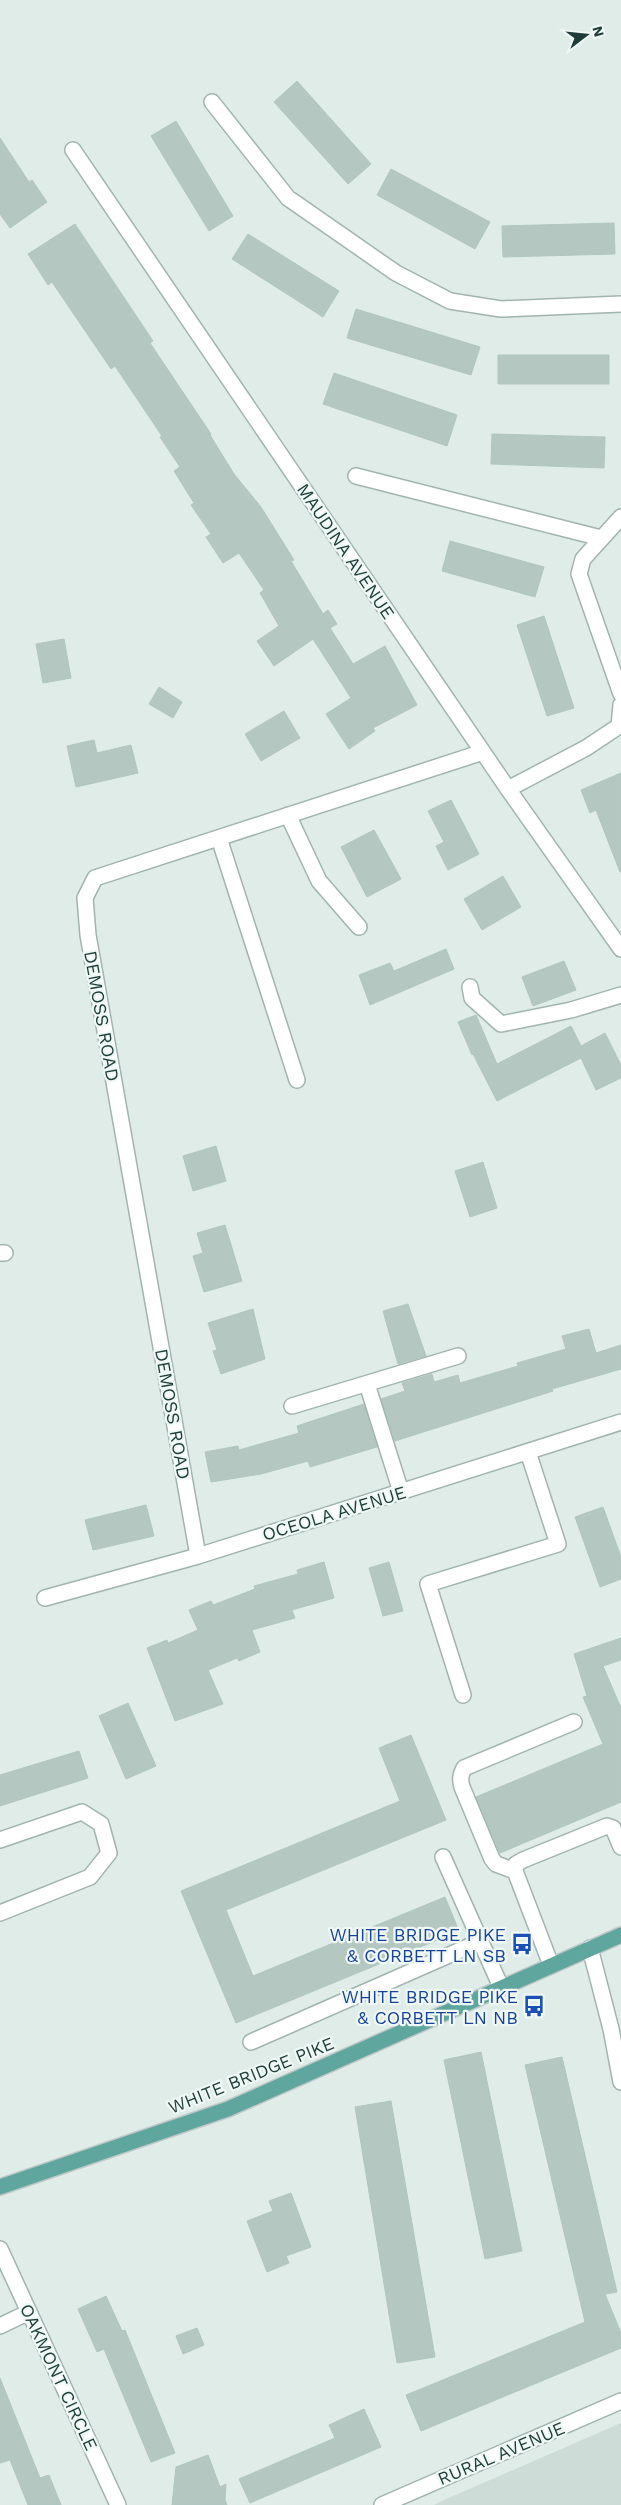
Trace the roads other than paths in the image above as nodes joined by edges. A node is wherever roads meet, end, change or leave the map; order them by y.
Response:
1 (212, 102) dead end
2 (73, 150) dead end
3 (621, 304) edge
4 (356, 476) dead end
5 (621, 517) edge
6 (600, 538) junction
7 (621, 694) edge
8 (621, 704) edge
9 (483, 752) junction
10 (508, 790) junction
11 (288, 816) junction
12 (219, 838) junction
13 (359, 927) dead end
14 (621, 949) edge
15 (470, 987) dead end
16 (621, 995) edge
17 (297, 1080) dead end
18 (458, 1356) dead end
19 (367, 1384) junction
20 (292, 1406) dead end
21 (621, 1422) edge
22 (528, 1452) junction
23 (400, 1492) junction
24 (198, 1556) junction
25 (45, 1598) dead end
26 (463, 1695) dead end
27 (574, 1722) dead end
28 (0, 1840) edge
29 (621, 1847) edge
30 (444, 1857) dead end
31 (515, 1871) junction
32 (0, 1913) edge
33 (621, 1935) edge
34 (481, 1941) junction
35 (590, 1948) junction
36 (551, 1965) junction
37 (501, 1987) junction
38 (251, 2042) dead end
39 (621, 2082) edge
40 (0, 2187) edge
41 (0, 2249) edge
42 (30, 2312) junction
43 (0, 2326) edge
44 (621, 2401) edge
45 (118, 2505) edge
46 (382, 2505) edge

1 - 3 street
2 - 9 street, MAUDINA AVENUE
4 - 6 street
5 - 6 street
6 - 7 street
8 - 10 street
9 - 10 street, MAUDINA AVENUE
9 - 11 street, DEMOSS ROAD
10 - 14 street, MAUDINA AVENUE
11 - 12 street, DEMOSS ROAD
11 - 13 street
12 - 17 street
12 - 24 street, DEMOSS ROAD
15 - 16 street
18 - 19 street
19 - 20 street
19 - 23 street
21 - 22 street, OCEOLA AVENUE
22 - 23 street, OCEOLA AVENUE
22 - 26 street
23 - 24 street, OCEOLA AVENUE
24 - 25 street, OCEOLA AVENUE
27 - 31 street
28 - 32 street
29 - 31 street
30 - 34 street
31 - 36 street
33 - 35 main road, WHITE BRIDGE PIKE
34 - 37 street
34 - 38 street
35 - 36 main road, WHITE BRIDGE PIKE
35 - 39 street
36 - 37 main road, WHITE BRIDGE PIKE
37 - 40 main road, WHITE BRIDGE PIKE
41 - 42 street, OAKMONT CIRCLE
42 - 43 street
42 - 45 street, OAKMONT CIRCLE
44 - 46 street, RURAL AVENUE

